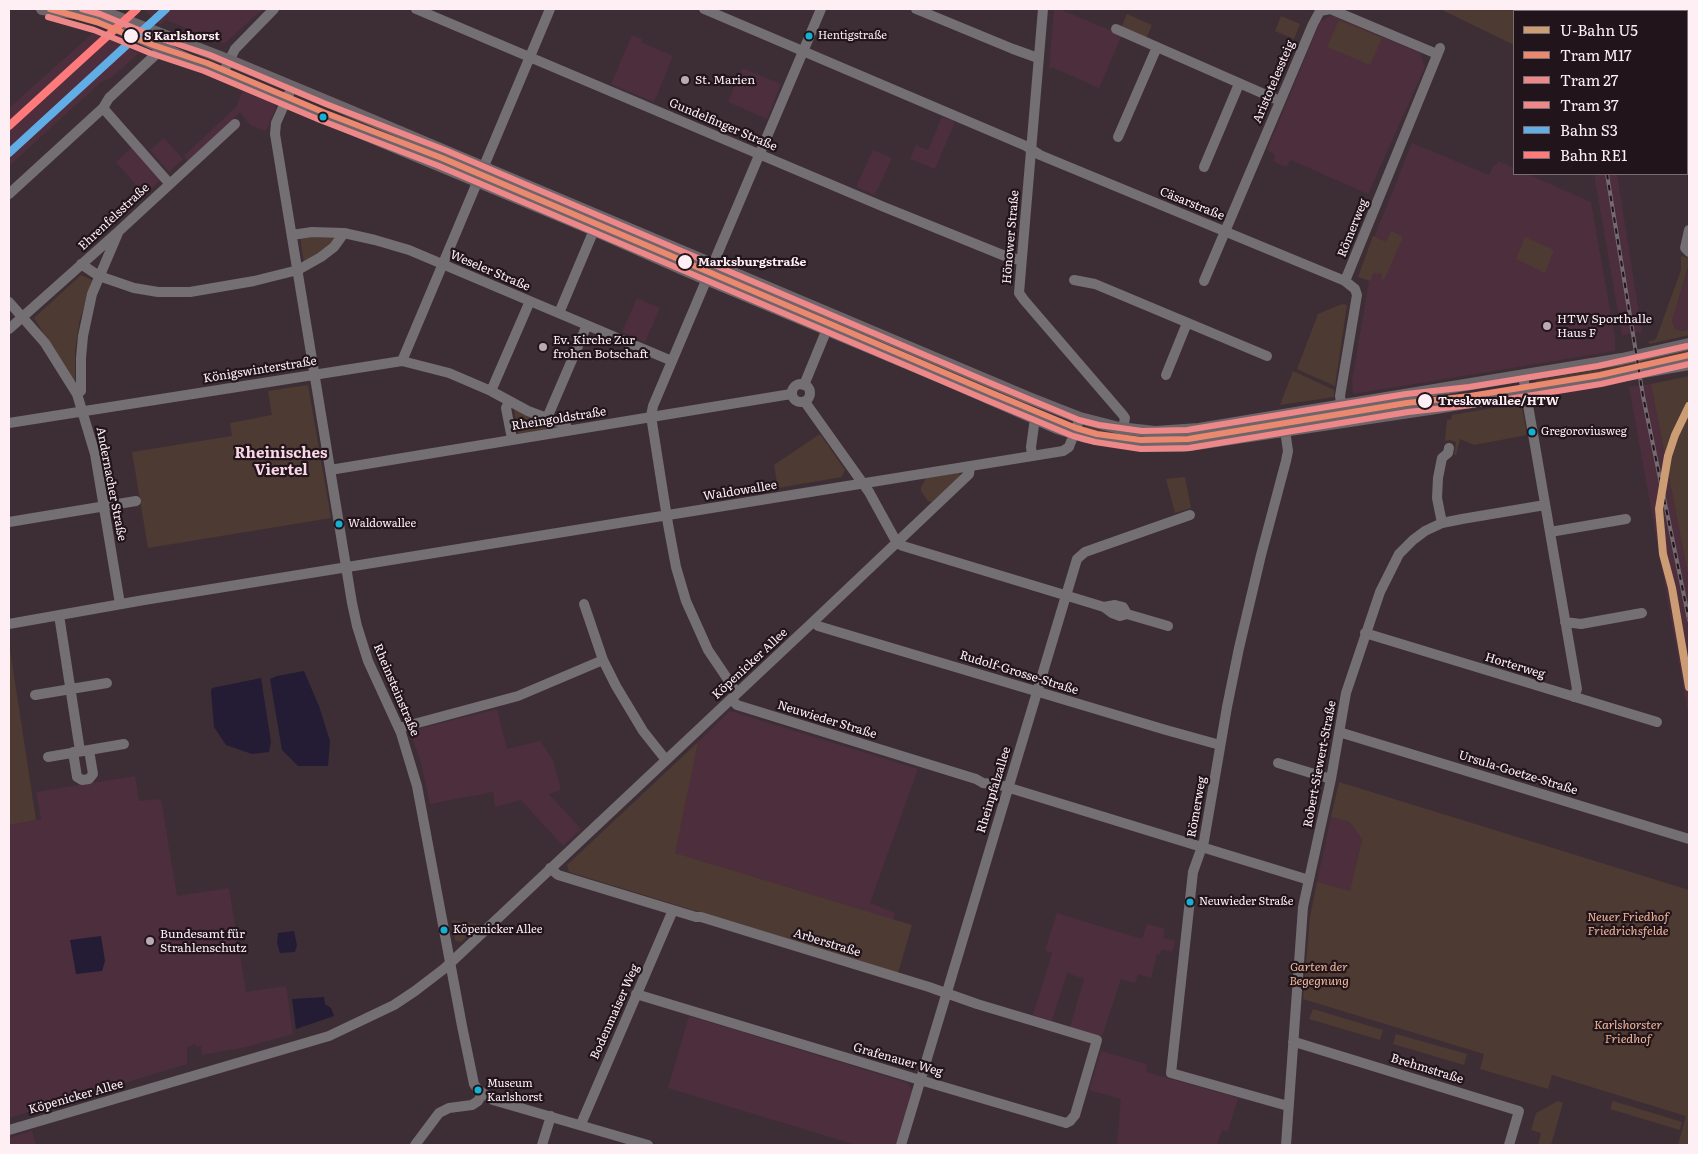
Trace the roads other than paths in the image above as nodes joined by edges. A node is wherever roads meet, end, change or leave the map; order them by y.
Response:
1 (42, 9) edge
2 (96, 9) edge
3 (274, 9) edge
4 (416, 9) edge
5 (550, 9) edge
6 (704, 9) edge
7 (820, 9) edge
8 (916, 9) edge
9 (1043, 9) edge
10 (1116, 29) dead end
11 (172, 39) junction
12 (1157, 47) junction
13 (162, 49) junction
14 (803, 51) junction
15 (1438, 51) joint
16 (530, 57) junction
17 (1038, 58) junction
18 (228, 60) junction
19 (222, 75) junction
20 (1239, 84) junction
21 (292, 87) junction
22 (285, 101) junction
23 (1280, 101) junction
24 (103, 108) junction
25 (235, 124) dead end
26 (1118, 137) dead end
27 (1030, 148) junction
28 (759, 154) junction
29 (1204, 167) dead end
30 (483, 168) junction
31 (478, 181) junction
32 (170, 183) junction
33 (9, 194) edge
34 (119, 230) junction
35 (594, 230) junction
36 (1689, 230) edge
37 (1225, 231) junction
38 (344, 233) junction
39 (292, 235) junction
40 (1687, 250) edge
41 (82, 264) junction
42 (443, 264) junction
43 (713, 264) junction
44 (1021, 265) junction
45 (298, 270) junction
46 (99, 276) junction
47 (707, 278) junction
48 (1074, 280) dead end
49 (1204, 281) dead end
50 (1345, 281) junction
51 (530, 301) junction
52 (9, 302) edge
53 (558, 313) junction
54 (22, 316) junction
55 (1187, 323) junction
56 (587, 325) junction
57 (9, 329) edge
58 (828, 329) junction
59 (1689, 344) edge
60 (1267, 356) dead end
61 (402, 360) junction
62 (672, 361) junction
63 (1689, 364) edge
64 (315, 374) junction
65 (1166, 375) dead end
66 (1523, 376) junction
67 (804, 385) junction
68 (491, 391) junction
69 (1526, 392) junction
70 (77, 394) junction
71 (791, 394) junction
72 (509, 402) junction
73 (805, 402) junction
74 (1342, 406) junction
75 (83, 410) junction
76 (652, 416) junction
77 (547, 418) junction
78 (1035, 418) junction
79 (1080, 418) junction
80 (1344, 422) junction
81 (9, 423) edge
82 (1123, 428) junction
83 (567, 430) junction
84 (1285, 430) junction
85 (1074, 434) junction
86 (512, 439) junction
87 (1449, 448) dead end
88 (1032, 456) junction
89 (970, 466) junction
90 (330, 470) junction
91 (863, 484) junction
92 (136, 501) dead end
93 (1545, 505) junction
94 (104, 507) junction
95 (666, 515) junction
96 (1190, 516) dead end
97 (1626, 518) dead end
98 (9, 522) edge
99 (1442, 524) junction
100 (1550, 532) junction
101 (897, 543) junction
102 (346, 568) junction
103 (1066, 595) junction
104 (120, 604) junction
105 (584, 604) dead end
106 (1642, 613) dead end
107 (59, 615) junction
108 (814, 621) junction
109 (1565, 622) junction
110 (9, 624) edge
111 (1168, 626) dead end
112 (1365, 633) junction
113 (603, 660) junction
114 (107, 683) dead end
115 (70, 689) junction
116 (1036, 691) junction
117 (35, 695) dead end
118 (734, 696) junction
119 (1574, 696) junction
120 (1657, 722) dead end
121 (399, 728) junction
122 (1339, 732) junction
123 (124, 744) dead end
124 (1220, 744) junction
125 (81, 751) junction
126 (48, 756) dead end
127 (666, 760) junction
128 (1278, 763) dead end
129 (1331, 779) junction
130 (1004, 787) junction
131 (1689, 838) edge
132 (1202, 848) junction
133 (550, 868) junction
134 (1309, 880) junction
135 (673, 910) junction
136 (450, 962) junction
137 (636, 994) junction
138 (946, 994) junction
139 (1097, 1040) joint
140 (1293, 1042) junction
141 (920, 1080) junction
142 (482, 1094) junction
143 (1288, 1106) junction
144 (551, 1116) junction
145 (581, 1124) junction
146 (9, 1130) edge
147 (415, 1145) edge
148 (542, 1145) edge
149 (648, 1145) edge
150 (901, 1145) edge
151 (1286, 1145) edge
152 (1509, 1145) edge

1 - 13 main road
2 - 11 main road
3 - 18 street
4 - 16 street, Gundelfinger Straße
5 - 16 street
6 - 14 street
7 - 14 street
8 - 17 street
9 - 17 street, Hönower Straße
10 - 12 street
11 - 13 street
11 - 18 main road
12 - 20 street
12 - 26 street
13 - 19 main road
13 - 24 street
14 - 27 street
14 - 28 street
15 - 23 street, Aristotelessteig
15 - 50 street, Römerweg
16 - 28 street, Gundelfinger Straße
16 - 30 street
17 - 27 street, Hönower Straße
18 - 19 street
18 - 21 main road
19 - 22 main road
20 - 23 street
20 - 29 street
21 - 22 street, Rheinsteinstraße
21 - 30 main road
22 - 31 main road
22 - 39 street, Rheinsteinstraße
23 - 37 street, Aristotelessteig
24 - 32 street
24 - 33 street
25 - 32 street, Ehrenfelsstraße
27 - 37 street, Cäsarstraße
27 - 44 street, Hönower Straße
28 - 43 street
28 - 44 street, Gundelfinger Straße
30 - 31 street
30 - 43 main road
31 - 35 main road
31 - 42 street
32 - 34 street, Ehrenfelsstraße
34 - 41 street, Ehrenfelsstraße
34 - 46 street
35 - 47 main road
35 - 53 street
36 - 40 street
37 - 49 street, Aristotelessteig
37 - 50 street, Cäsarstraße
38 - 39 street, Weseler Straße
38 - 42 street, Weseler Straße
38 - 45 street
39 - 45 street, Rheinsteinstraße
41 - 46 street
41 - 54 street, Ehrenfelsstraße
42 - 51 street, Weseler Straße
42 - 61 street
43 - 47 street
43 - 79 main road
44 - 82 street, Hönower Straße
45 - 46 street
45 - 64 street, Rheinsteinstraße
46 - 70 street
47 - 58 main road
47 - 62 street
48 - 55 street
50 - 74 street
51 - 53 street, Weseler Straße
51 - 68 street
52 - 54 street, Andernacher Straße
53 - 56 street, Weseler Straße
54 - 57 street, Ehrenfelsstraße
54 - 70 street, Andernacher Straße
55 - 60 street
55 - 65 street
56 - 62 street, Weseler Straße
56 - 77 street
58 - 67 street
58 - 78 main road
59 - 66 main road
61 - 64 street, Königswinterstraße
61 - 68 street, Königswinterstraße
62 - 76 street
63 - 69 main road
64 - 75 street, Königswinterstraße
64 - 90 street, Rheinsteinstraße
66 - 69 street
66 - 74 main road
67 - 71 street
67 - 73 street
68 - 72 street, Königswinterstraße
69 - 80 main road
69 - 93 street
70 - 75 street, Andernacher Straße
71 - 73 street
71 - 76 street, Rheingoldstraße
72 - 77 street, Königswinterstraße
72 - 86 street
73 - 91 street
74 - 80 street
74 - 82 main road
75 - 81 street, Königswinterstraße
75 - 94 street, Andernacher Straße
76 - 83 street, Rheingoldstraße
76 - 95 street
77 - 83 street, Königswinterstraße
78 - 85 main road
78 - 88 street
79 - 82 main road
79 - 85 street, Waldowallee
80 - 84 main road
83 - 86 street, Rheingoldstraße
84 - 85 main road
84 - 124 street, Römerweg
85 - 88 street, Waldowallee
86 - 90 street, Rheingoldstraße
87 - 99 street
88 - 89 street, Waldowallee
89 - 91 street, Waldowallee
89 - 101 street, Köpenicker Allee
90 - 102 street, Rheinsteinstraße
91 - 95 street, Waldowallee
91 - 101 street
92 - 94 street
93 - 99 street, Robert-Siewert-Straße
93 - 100 street
94 - 98 street
94 - 104 street, Andernacher Straße
95 - 102 street, Waldowallee
95 - 118 street
96 - 103 street, Rheinpfalzallee
97 - 100 street
99 - 112 street, Robert-Siewert-Straße
100 - 109 street
101 - 103 street
101 - 108 street, Köpenicker Allee
102 - 104 street, Waldowallee
102 - 121 street, Rheinsteinstraße
103 - 111 street
103 - 116 street, Rheinpfalzallee
104 - 107 street, Waldowallee
105 - 113 street
106 - 109 street
107 - 110 street, Waldowallee
107 - 115 street
108 - 116 street, Rudolf-Grosse-Straße
108 - 118 street, Köpenicker Allee
109 - 119 street
112 - 119 street, Horterweg
112 - 122 street, Robert-Siewert-Straße
113 - 121 street
113 - 127 street
114 - 115 street
115 - 117 street
115 - 125 street
116 - 124 street, Rudolf-Grosse-Straße
116 - 130 street, Rheinpfalzallee
118 - 127 street, Köpenicker Allee
118 - 130 street, Neuwieder Straße
119 - 120 street, Horterweg
121 - 136 street, Rheinsteinstraße
122 - 129 street, Robert-Siewert-Straße
122 - 131 street, Ursula-Goetze-Straße
123 - 125 street
124 - 132 street, Römerweg
125 - 126 street
127 - 133 street, Köpenicker Allee
128 - 129 street
129 - 134 street, Robert-Siewert-Straße
130 - 132 street, Neuwieder Straße
130 - 138 street, Rheinpfalzallee
132 - 134 street, Neuwieder Straße
132 - 143 street, Römerweg
133 - 135 street, Arberstraße
133 - 136 street, Köpenicker Allee
134 - 140 street, Robert-Siewert-Straße
135 - 137 street, Bodenmaiser Weg
135 - 138 street, Arberstraße
136 - 142 street, Rheinsteinstraße
136 - 146 street, Köpenicker Allee
137 - 141 street, Grafenauer Weg
137 - 145 street, Bodenmaiser Weg
138 - 139 street, Arberstraße
138 - 141 street, Rheinpfalzallee
139 - 141 street, Grafenauer Weg
140 - 143 street, Robert-Siewert-Straße
140 - 152 street, Brehmstraße
141 - 150 street, Rheinpfalzallee
142 - 144 street
142 - 147 street
143 - 151 street, Robert-Siewert-Straße
144 - 145 street
144 - 148 street
145 - 149 street

